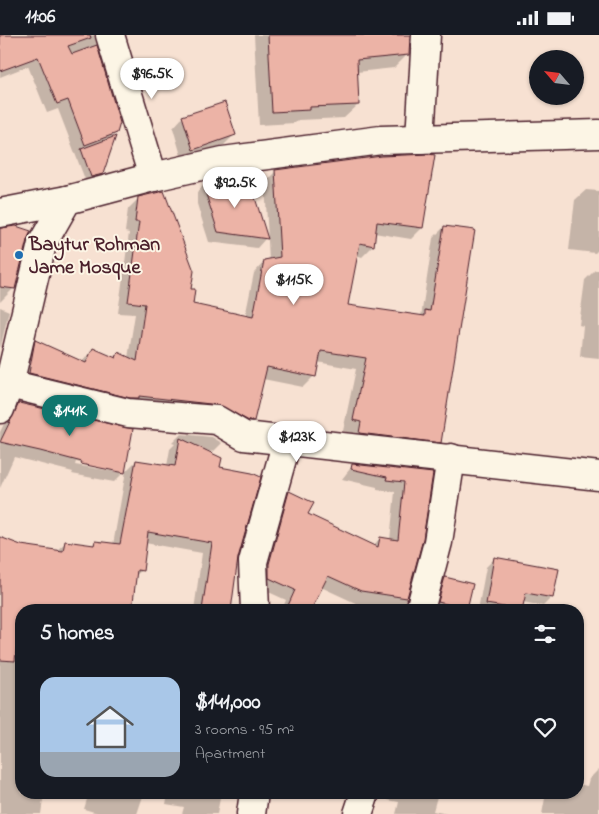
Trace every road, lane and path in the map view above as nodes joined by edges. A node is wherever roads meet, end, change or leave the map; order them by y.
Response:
1 (110, 35) edge
2 (426, 35) edge
3 (599, 133) edge
4 (420, 139) junction
5 (153, 177) junction
6 (67, 200) junction
7 (0, 213) edge
8 (4, 396) edge
9 (287, 441) junction
10 (451, 458) junction
11 (599, 476) edge
12 (255, 604) edge
13 (422, 604) edge
14 (253, 799) edge
15 (363, 799) edge
16 (251, 814) edge
17 (358, 814) edge

1 - 5 street
2 - 4 street
3 - 4 street
4 - 5 street
5 - 6 street
6 - 7 street
6 - 8 street
8 - 9 street
9 - 10 street
9 - 12 street
10 - 11 street
10 - 13 street
14 - 16 street
15 - 17 street

